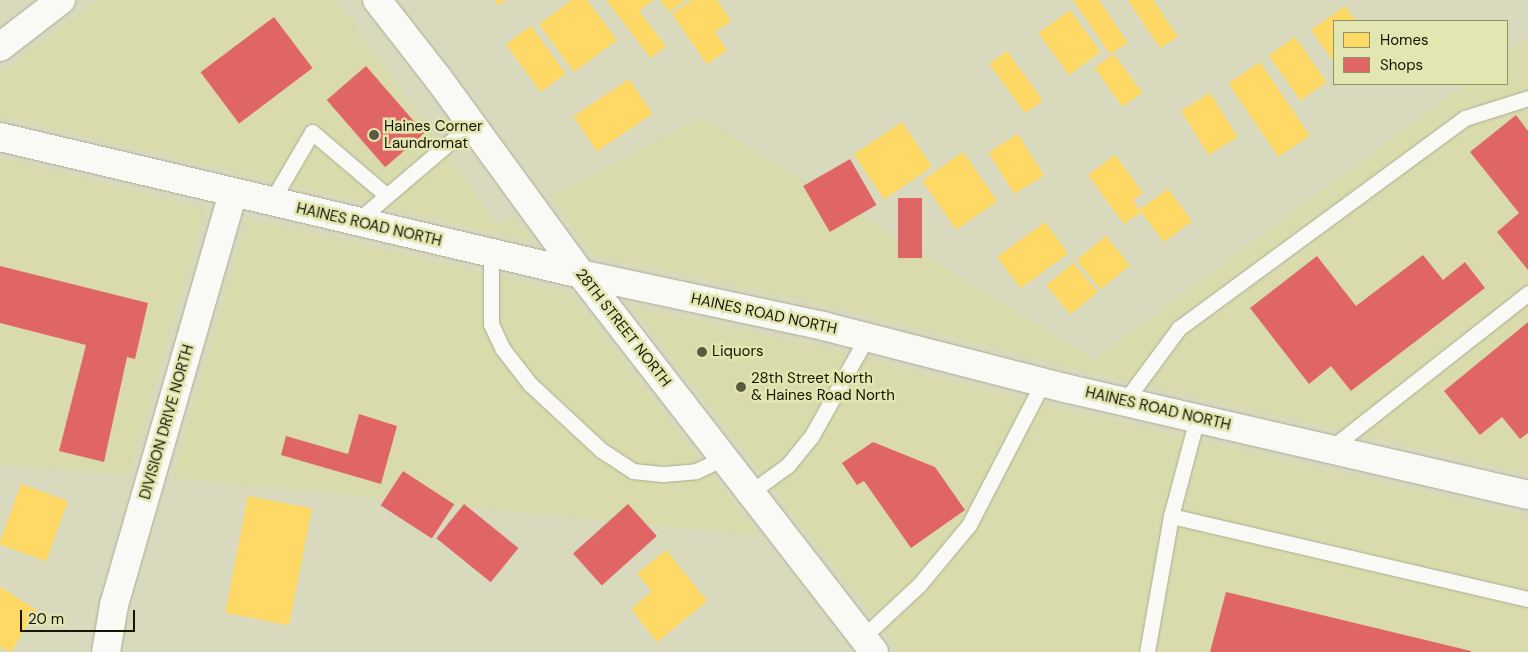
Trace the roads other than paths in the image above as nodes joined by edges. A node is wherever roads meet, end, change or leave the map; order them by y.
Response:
1 (60, 0) edge
2 (377, 0) edge
3 (0, 46) edge
4 (1528, 98) edge
5 (471, 124) junction
6 (0, 137) edge
7 (232, 194) junction
8 (386, 195) junction
9 (271, 202) junction
10 (356, 222) junction
11 (491, 254) junction
12 (581, 274) junction
13 (1528, 293) edge
14 (867, 337) junction
15 (1043, 382) junction
16 (1125, 402) junction
17 (1197, 418) junction
18 (1330, 449) junction
19 (724, 458) junction
20 (751, 492) junction
21 (1528, 495) edge
22 (1171, 516) junction
23 (1528, 599) edge
24 (868, 645) edge
25 (106, 652) edge
26 (1147, 652) edge

1 - 3 street
2 - 5 street, 28TH STREET NORTH
4 - 16 lane
5 - 8 lane
5 - 12 street, 28TH STREET NORTH
6 - 7 street, HAINES ROAD NORTH
7 - 9 street, HAINES ROAD NORTH
7 - 25 street, DIVISION DRIVE NORTH
8 - 9 lane
8 - 10 lane
9 - 10 street, HAINES ROAD NORTH
10 - 11 street, HAINES ROAD NORTH
11 - 12 street, HAINES ROAD NORTH
11 - 19 lane
12 - 14 street, HAINES ROAD NORTH
12 - 19 street, 28TH STREET NORTH
13 - 18 lane
14 - 15 street, HAINES ROAD NORTH
14 - 20 lane
15 - 16 street, HAINES ROAD NORTH
15 - 24 lane
16 - 17 street, HAINES ROAD NORTH
17 - 18 street, HAINES ROAD NORTH
17 - 22 lane
18 - 21 street, HAINES ROAD NORTH
19 - 20 street, 28TH STREET NORTH
20 - 24 street, 28TH STREET NORTH
22 - 23 lane
22 - 26 lane

